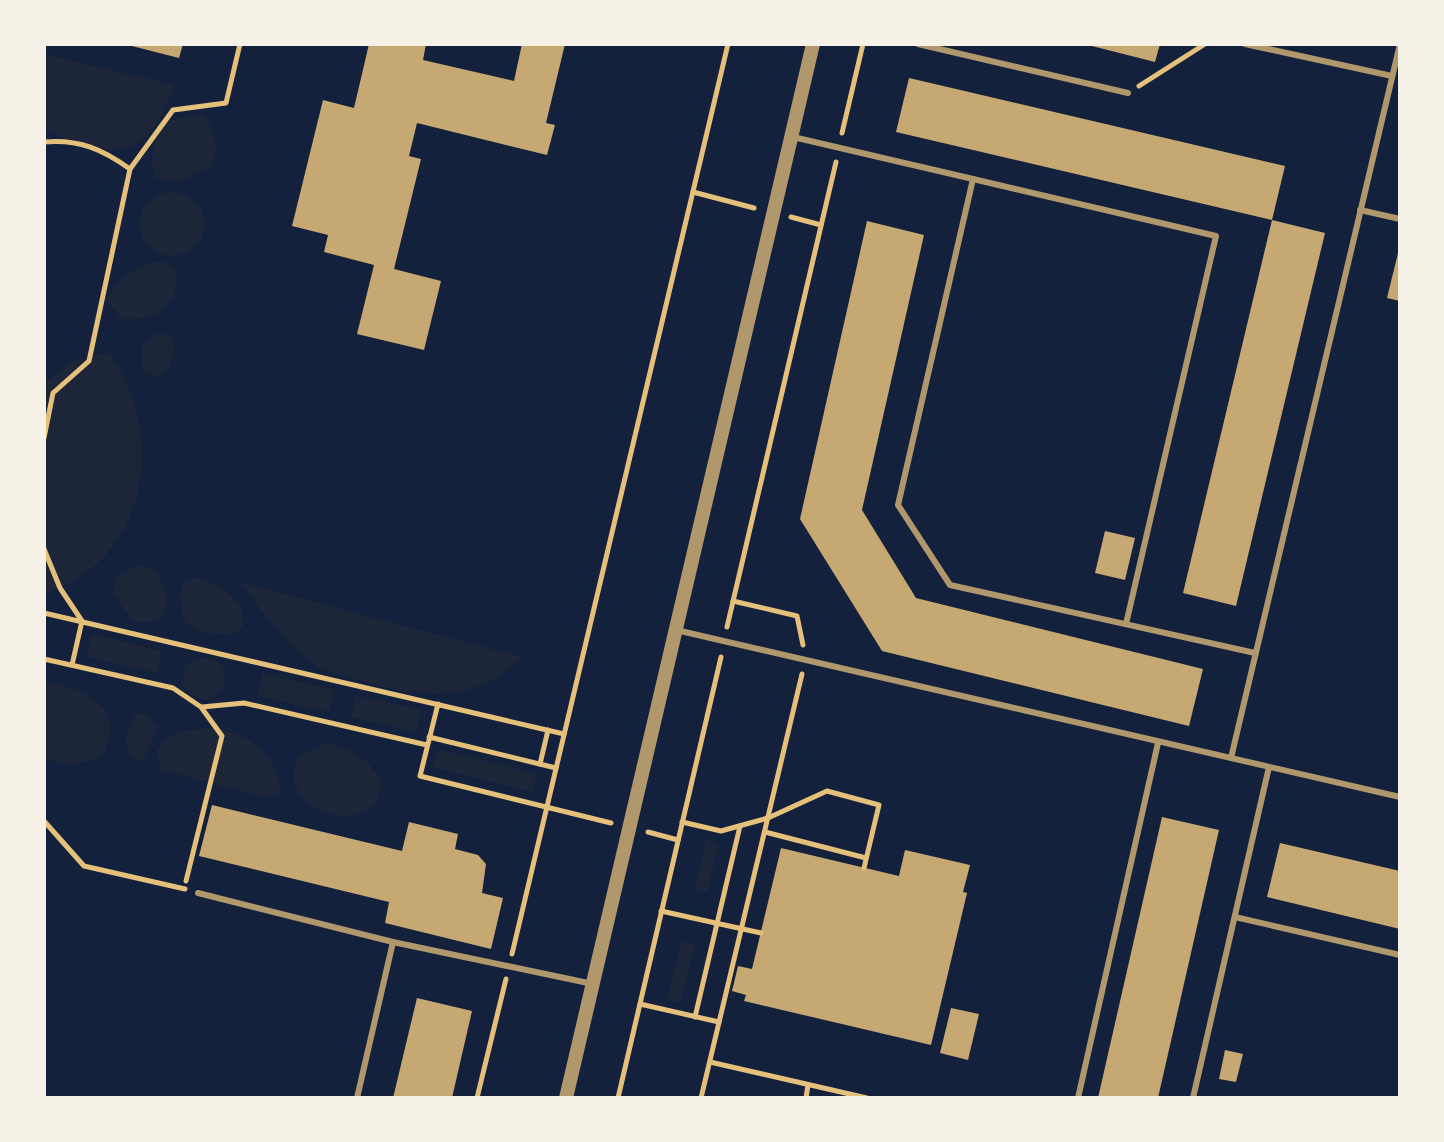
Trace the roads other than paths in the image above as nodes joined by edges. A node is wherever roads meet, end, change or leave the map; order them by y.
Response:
1 (813, 44) edge
2 (918, 44) edge
3 (1245, 44) edge
4 (1400, 44) edge
5 (1392, 76) junction
6 (1128, 93) road end
7 (791, 137) junction
8 (973, 179) junction
9 (1360, 210) junction
10 (1400, 219) edge
11 (1126, 624) junction
12 (676, 630) junction
13 (1255, 653) junction
14 (1158, 743) junction
15 (1231, 758) junction
16 (1269, 767) junction
17 (1400, 797) edge
18 (198, 893) road end
19 (1235, 917) junction
20 (393, 942) junction
21 (1400, 955) edge
22 (593, 984) junction
23 (357, 1098) edge
24 (566, 1098) edge
25 (1078, 1098) edge
26 (1193, 1098) edge

1 - 7 street
2 - 6 lane
3 - 5 lane
4 - 5 lane
5 - 9 lane
7 - 8 lane
7 - 12 street
8 - 11 lane
8 - 11 lane
9 - 10 lane
9 - 13 lane
11 - 13 lane
12 - 14 lane
12 - 22 street
13 - 15 lane
14 - 15 lane
14 - 25 lane
15 - 16 lane
16 - 17 lane
16 - 19 lane
18 - 20 lane
19 - 21 lane
19 - 26 lane
20 - 22 lane
20 - 23 lane
22 - 24 street

